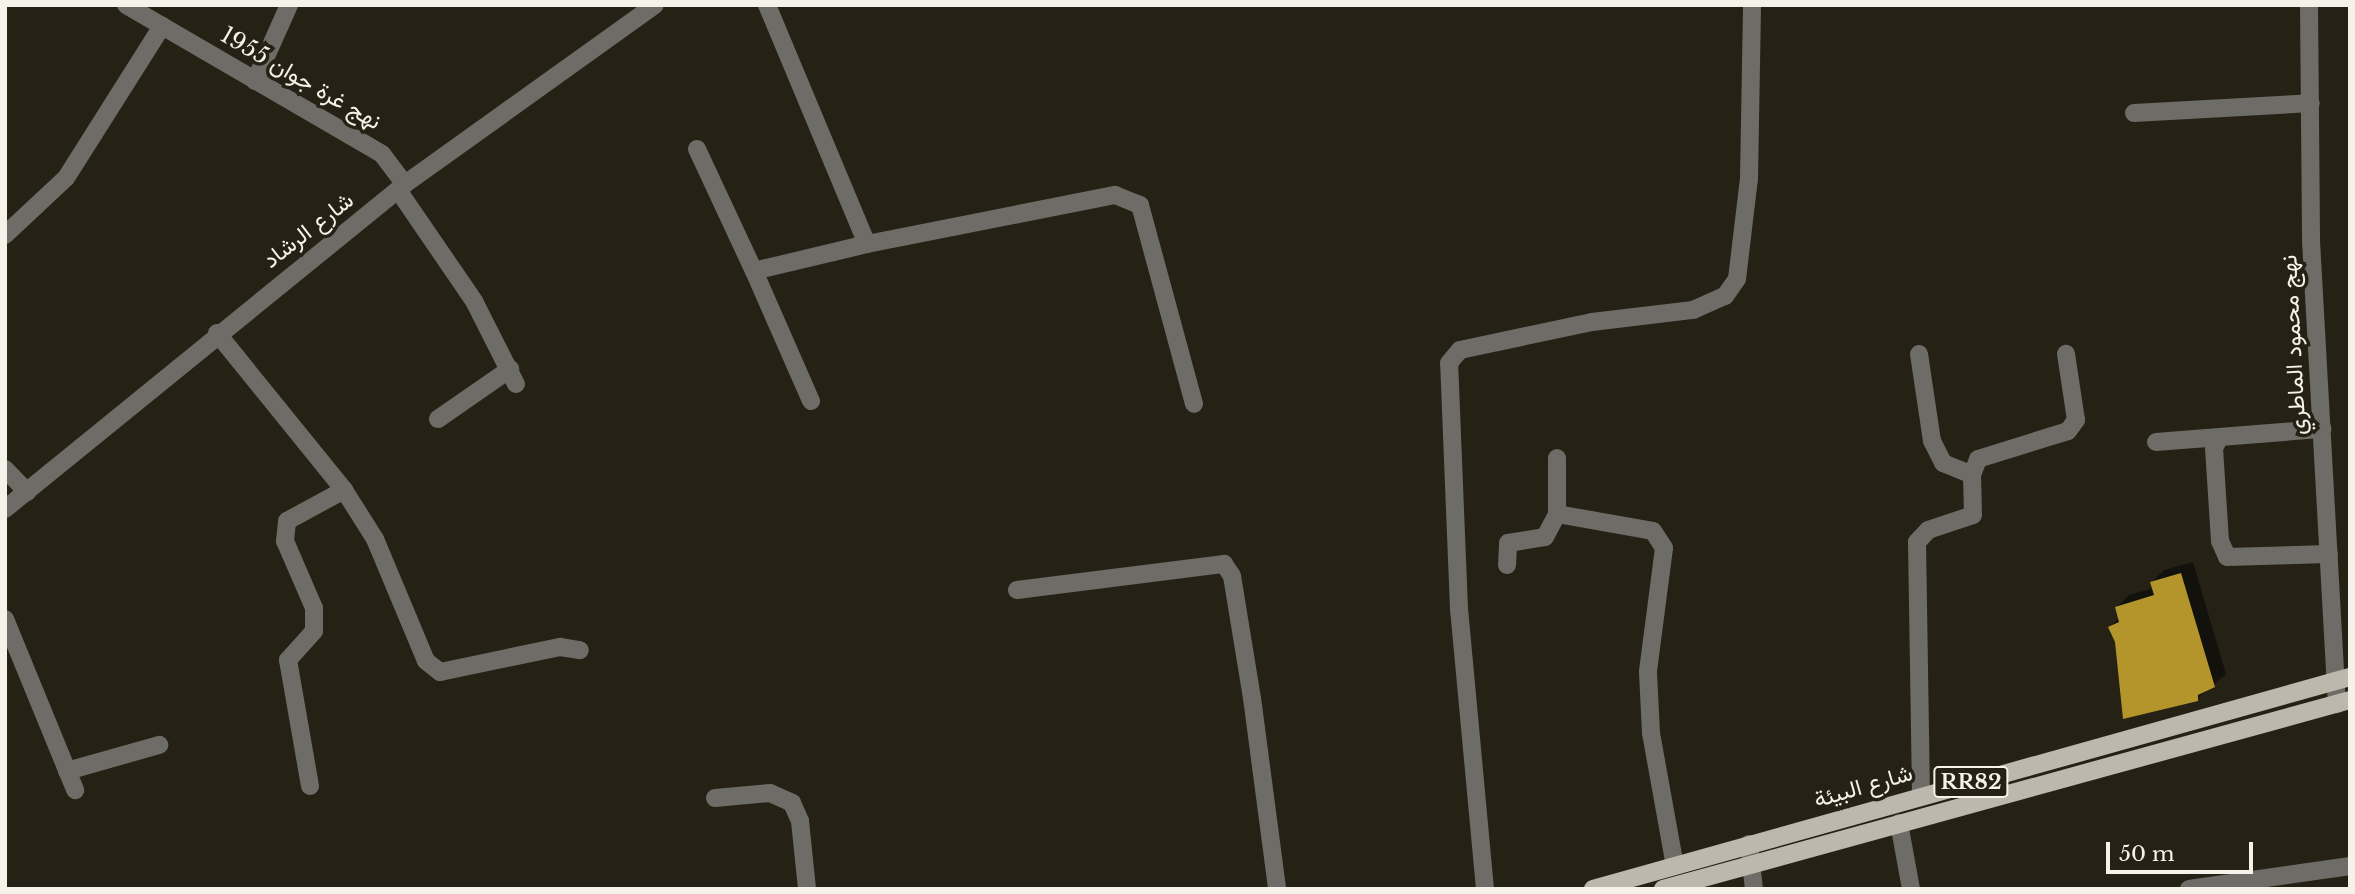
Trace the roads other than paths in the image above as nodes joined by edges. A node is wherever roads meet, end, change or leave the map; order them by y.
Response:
1 (126, 5) edge
2 (289, 5) edge
3 (654, 5) edge
4 (767, 5) edge
5 (1752, 5) edge
6 (2309, 5) edge
7 (156, 16) edge
8 (255, 81) junction
9 (2311, 103) junction
10 (2134, 113) dead end
11 (696, 149) dead end
12 (402, 187) junction
13 (5, 235) edge
14 (867, 244) junction
15 (754, 271) junction
16 (217, 333) junction
17 (1919, 354) dead end
18 (2066, 354) dead end
19 (811, 401) dead end
20 (1194, 404) dead end
21 (438, 418) dead end
22 (2322, 429) junction
23 (2219, 439) junction
24 (2156, 442) dead end
25 (1557, 458) dead end
26 (5, 469) edge
27 (1972, 475) junction
28 (344, 490) junction
29 (27, 492) junction
30 (5, 509) edge
31 (1557, 514) junction
32 (2329, 554) junction
33 (1507, 565) dead end
34 (1017, 590) dead end
35 (5, 619) edge
36 (580, 650) dead end
37 (2342, 679) edge
38 (2343, 702) edge
39 (159, 745) dead end
40 (67, 771) junction
41 (310, 786) dead end
42 (75, 790) dead end
43 (1921, 795) junction
44 (715, 798) dead end
45 (1899, 824) junction
46 (1749, 844) junction
47 (1752, 864) junction
48 (1675, 866) junction
49 (2350, 866) edge
50 (807, 889) edge
51 (1277, 889) edge
52 (1485, 889) edge
53 (1593, 889) edge
54 (1662, 889) edge
55 (1754, 889) edge
56 (1911, 889) edge
57 (2189, 889) edge

1 - 7 street, نهج غرة جوان 1955
2 - 8 street
3 - 12 street, شارع الرشاد
4 - 14 street
5 - 52 street
6 - 9 street, نهج محمود الماطري
7 - 8 street, نهج غرة جوان 1955
7 - 13 street
8 - 12 street, نهج غرة جوان 1955
9 - 10 street
9 - 22 street, نهج محمود الماطري
11 - 15 street
12 - 16 street, شارع الرشاد
12 - 21 street, نهج غرة جوان 1955
14 - 15 street
14 - 20 street
15 - 19 street
16 - 28 street
16 - 29 street, شارع الرشاد
17 - 27 street
18 - 27 street
22 - 23 street
22 - 32 street, نهج محمود الماطري
23 - 24 street
23 - 32 street
25 - 31 street
26 - 29 street
27 - 43 street
28 - 36 street
28 - 41 street
29 - 30 street, شارع الرشاد
31 - 33 street
31 - 48 street
32 - 37 street, نهج محمود الماطري
34 - 51 street
35 - 40 street
37 - 38 street, نهج محمود الماطري
37 - 43 main road, شارع البيئة / RR82
38 - 45 main road, شارع البيئة / RR82
39 - 40 street
40 - 42 street
43 - 46 main road, شارع البيئة / RR82
44 - 50 street
45 - 47 main road, شارع البيئة / RR82
45 - 56 street
46 - 47 street
46 - 48 main road, شارع البيئة / RR82
47 - 54 main road, شارع البيئة / RR82
47 - 55 street
48 - 53 main road, شارع البيئة / RR82
49 - 57 street

